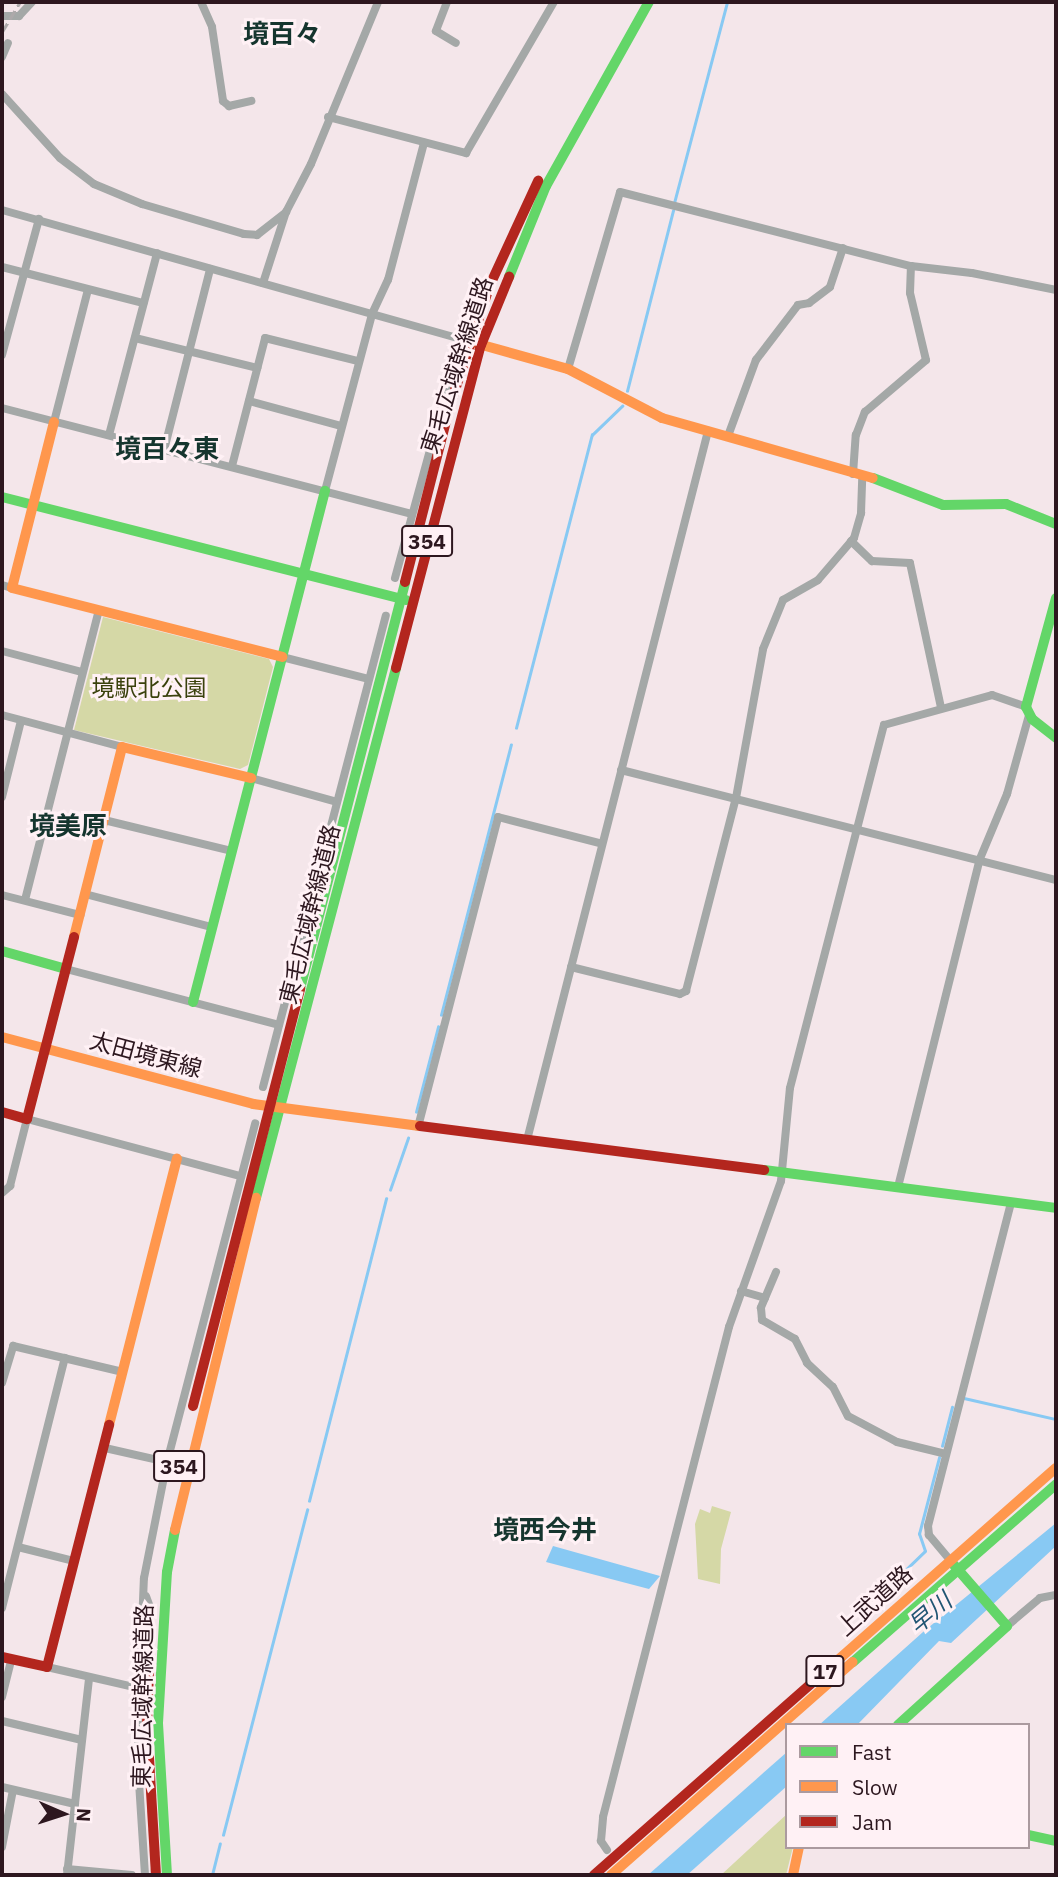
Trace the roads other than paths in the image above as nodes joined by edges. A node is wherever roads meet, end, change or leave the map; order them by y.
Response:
1 (32, 2) edge
2 (201, 2) edge
3 (378, 2) edge
4 (447, 2) edge
5 (554, 2) edge
6 (639, 2) edge
7 (649, 2) edge
8 (2, 16) edge
9 (8, 43) dead end
10 (456, 43) dead end
11 (2, 57) edge
12 (2, 94) edge
13 (251, 101) dead end
14 (328, 117) junction
15 (424, 144) junction
16 (2, 210) edge
17 (286, 212) junction
18 (38, 219) junction
19 (843, 248) junction
20 (157, 253) junction
21 (911, 266) junction
22 (2, 267) edge
23 (210, 269) junction
24 (24, 272) junction
25 (263, 283) junction
26 (88, 290) junction
27 (1056, 290) edge
28 (143, 303) junction
29 (372, 314) junction
30 (135, 338) junction
31 (469, 341) junction
32 (481, 345) junction
33 (189, 351) junction
34 (2, 355) edge
35 (456, 355) dead end
36 (358, 361) junction
37 (257, 368) junction
38 (568, 369) junction
39 (248, 401) junction
40 (2, 408) edge
41 (54, 422) junction
42 (341, 426) junction
43 (708, 431) junction
44 (109, 435) junction
45 (728, 436) junction
46 (441, 448) junction
47 (164, 450) junction
48 (426, 455) junction
49 (232, 466) junction
50 (857, 475) junction
51 (325, 491) junction
52 (2, 496) edge
53 (34, 505) junction
54 (411, 514) junction
55 (1056, 524) edge
56 (406, 533) junction
57 (851, 541) junction
58 (415, 544) junction
59 (304, 573) junction
60 (395, 578) dead end
61 (7, 587) edge
62 (1056, 598) edge
63 (406, 600) junction
64 (99, 610) junction
65 (386, 616) dead end
66 (2, 651) edge
67 (282, 657) junction
68 (82, 672) junction
69 (368, 679) junction
70 (942, 707) junction
71 (1027, 710) junction
72 (2, 715) edge
73 (370, 719) junction
74 (21, 721) junction
75 (356, 729) junction
76 (68, 731) junction
77 (1056, 738) edge
78 (122, 747) junction
79 (621, 770) junction
80 (251, 778) junction
81 (2, 797) edge
82 (736, 798) junction
83 (337, 802) junction
84 (104, 820) junction
85 (859, 828) junction
86 (599, 843) junction
87 (232, 851) junction
88 (979, 861) junction
89 (1056, 880) edge
90 (85, 894) junction
91 (2, 895) edge
92 (25, 900) junction
93 (80, 915) junction
94 (212, 928) junction
95 (2, 951) edge
96 (296, 960) junction
97 (571, 967) junction
98 (66, 969) junction
99 (302, 982) junction
100 (192, 1002) junction
101 (279, 1025) junction
102 (2, 1037) edge
103 (46, 1048) junction
104 (263, 1087) dead end
105 (268, 1107) junction
106 (281, 1109) junction
107 (2, 1112) edge
108 (27, 1119) junction
109 (255, 1123) dead end
110 (418, 1127) junction
111 (527, 1140) junction
112 (177, 1158) junction
113 (783, 1173) junction
114 (240, 1176) junction
115 (898, 1186) junction
116 (2, 1193) edge
117 (1011, 1202) junction
118 (1056, 1208) edge
119 (229, 1264) junction
120 (776, 1272) dead end
121 (214, 1280) junction
122 (741, 1290) junction
123 (765, 1298) junction
124 (65, 1358) junction
125 (123, 1372) junction
126 (2, 1383) edge
127 (104, 1448) junction
128 (946, 1454) junction
129 (167, 1462) junction
130 (1056, 1468) edge
131 (1056, 1484) edge
132 (18, 1547) junction
133 (950, 1560) junction
134 (74, 1561) junction
135 (962, 1574) junction
136 (5, 1582) edge
137 (143, 1590) junction
138 (1056, 1595) edge
139 (2, 1608) edge
140 (153, 1615) junction
141 (1007, 1626) junction
142 (6, 1658) edge
143 (47, 1667) junction
144 (89, 1678) junction
145 (138, 1688) junction
146 (2, 1697) edge
147 (2, 1721) edge
148 (788, 1723) edge
149 (900, 1723) edge
150 (785, 1726) edge
151 (82, 1740) junction
152 (2, 1787) edge
153 (13, 1790) junction
154 (75, 1804) junction
155 (1030, 1835) edge
156 (1056, 1841) edge
157 (2, 1847) edge
158 (799, 1849) edge
159 (607, 1850) dead end
160 (67, 1872) edge
161 (132, 1875) edge
162 (145, 1875) edge
163 (156, 1875) edge
164 (167, 1875) edge
165 (594, 1875) edge
166 (611, 1875) edge
167 (793, 1875) edge

1 - 8 street
2 - 13 street
3 - 14 street
4 - 10 street
5 - 15 street
6 - 31 main road, 東毛広域幹線道路 / 354
7 - 32 main road, 東毛広域幹線道路 / 354
9 - 11 street
12 - 17 street
14 - 15 street
14 - 17 street
15 - 29 street
16 - 18 street
17 - 25 street
18 - 20 street
18 - 24 street
19 - 21 street
19 - 38 street
19 - 45 street
20 - 23 street
20 - 28 street
21 - 27 street
21 - 50 street
22 - 24 street
23 - 25 street
23 - 33 street
24 - 26 street
24 - 34 street
25 - 29 street
26 - 28 street
26 - 41 street
28 - 30 street
29 - 31 street
29 - 36 street
30 - 33 street
30 - 44 street
31 - 32 main road
31 - 46 main road, 東毛広域幹線道路 / 354
32 - 38 main road
32 - 63 main road, 東毛広域幹線道路 / 354
33 - 37 street
33 - 47 street
35 - 48 street
36 - 37 street
36 - 42 street
37 - 39 street
38 - 43 main road
39 - 42 street
39 - 49 street
40 - 41 street
41 - 44 street
41 - 53 main road
42 - 51 street
43 - 45 main road
43 - 79 street
44 - 47 street
45 - 50 main road
46 - 48 street
46 - 58 main road, 東毛広域幹線道路 / 354
47 - 49 street
48 - 54 street
49 - 51 street
50 - 55 main road
50 - 57 street
51 - 54 street
51 - 59 main road
52 - 53 main road
53 - 59 main road
53 - 61 main road
54 - 56 street
56 - 58 street
56 - 60 street
57 - 70 street
57 - 82 street
58 - 63 main road, 東毛広域幹線道路 / 354
59 - 63 main road
59 - 67 main road
61 - 64 main road
62 - 71 main road
63 - 73 main road, 東毛広域幹線道路 / 354
63 - 106 main road, 東毛広域幹線道路 / 354
64 - 67 main road
64 - 68 street
65 - 69 street
66 - 68 street
67 - 69 street
67 - 80 main road
68 - 76 street
69 - 75 street
70 - 71 street
70 - 85 street
71 - 77 main road
71 - 88 street
72 - 74 street
73 - 75 street
73 - 99 main road, 東毛広域幹線道路 / 354
74 - 76 street
74 - 81 street
75 - 83 street
76 - 78 street
76 - 92 street
78 - 80 main road
78 - 84 main road
79 - 82 street
79 - 86 street
80 - 83 street
80 - 87 main road
82 - 85 street
82 - 97 street
83 - 96 street
84 - 87 street
84 - 90 main road
85 - 88 street
85 - 113 street
86 - 97 street
86 - 110 street
87 - 94 main road
88 - 89 street
88 - 115 street
90 - 93 main road
90 - 94 street
91 - 92 street
92 - 93 street
93 - 98 main road
94 - 100 main road
95 - 98 main road
96 - 99 street
96 - 101 street
97 - 111 street
98 - 100 street
98 - 103 main road
99 - 105 main road, 東毛広域幹線道路 / 354
100 - 101 street
101 - 104 street
102 - 103 main road, 太田境東線
103 - 105 main road, 太田境東線
103 - 108 main road
105 - 106 main road, 太田境東線
105 - 119 main road, 東毛広域幹線道路 / 354
106 - 110 main road, 太田境東線
106 - 164 main road, 東毛広域幹線道路 / 354
107 - 108 main road
108 - 112 street
108 - 116 street
109 - 114 street
110 - 111 main road, 太田境東線
111 - 113 main road, 太田境東線
112 - 114 street
112 - 125 main road
113 - 115 main road, 太田境東線
113 - 122 street
114 - 121 street
115 - 117 main road, 太田境東線
117 - 118 main road, 太田境東線
117 - 128 street
119 - 121 street
119 - 140 main road, 東毛広域幹線道路 / 354
120 - 123 street
121 - 129 street
122 - 123 street
122 - 159 street
123 - 128 street
124 - 125 street
124 - 126 street
124 - 132 street
125 - 127 main road
127 - 129 street
127 - 134 main road
128 - 133 street
129 - 137 street
130 - 133 main road, 上武道路 / 17
131 - 135 main road, 上武道路 / 17
132 - 134 street
132 - 136 street
133 - 135 main road
133 - 165 main road, 上武道路 / 17
134 - 143 main road
135 - 141 main road
135 - 148 main road, 上武道路 / 17
136 - 139 street
137 - 140 street
137 - 145 street
138 - 141 street
140 - 163 main road, 東毛広域幹線道路 / 354
141 - 149 main road
142 - 143 main road
142 - 146 street
143 - 144 street
144 - 145 street
144 - 151 street
145 - 162 street
147 - 151 street
150 - 166 main road, 上武道路 / 17
151 - 154 street
152 - 153 street
153 - 154 street
153 - 157 street
154 - 160 street
155 - 156 main road
158 - 167 main road
160 - 161 street

